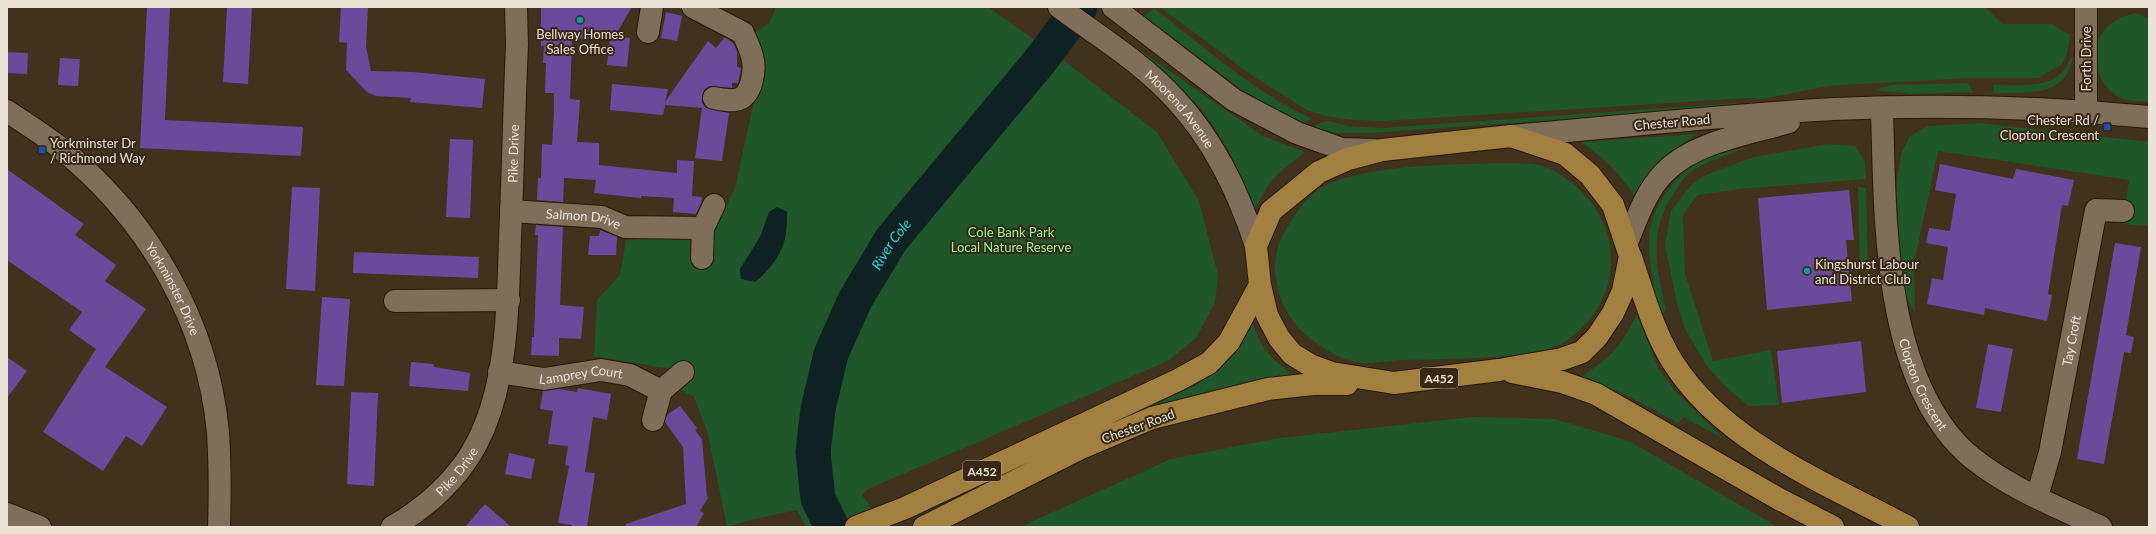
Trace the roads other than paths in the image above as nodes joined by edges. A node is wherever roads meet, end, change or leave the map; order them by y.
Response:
1 (516, 7) edge
2 (652, 7) edge
3 (693, 7) edge
4 (1059, 7) edge
5 (1113, 7) edge
6 (2086, 7) edge
7 (648, 32) dead end
8 (714, 98) dead end
9 (1882, 108) junction
10 (1834, 109) junction
11 (7, 111) edge
12 (2086, 111) junction
13 (2149, 118) edge
14 (1510, 136) junction
15 (1382, 150) junction
16 (714, 205) dead end
17 (511, 211) junction
18 (2123, 212) dead end
19 (703, 228) junction
20 (1256, 246) junction
21 (1628, 249) junction
22 (702, 258) dead end
23 (1260, 285) junction
24 (508, 300) junction
25 (395, 301) dead end
26 (1499, 370) junction
27 (499, 372) junction
28 (683, 372) dead end
29 (1394, 383) junction
30 (661, 391) junction
31 (653, 420) dead end
32 (2037, 497) junction
33 (7, 514) edge
34 (40, 527) edge
35 (219, 527) edge
36 (392, 527) edge
37 (856, 527) edge
38 (924, 527) edge
39 (1833, 527) edge
40 (1908, 527) edge
41 (2101, 527) edge

1 - 17 street, Pike Drive
2 - 7 street
3 - 8 street
4 - 20 street, Moorend Avenue
5 - 15 street
6 - 12 street, Forth Drive
9 - 10 street, Chester Road
9 - 12 street, Chester Road
9 - 32 street, Clopton Crescent
10 - 14 street, Chester Road
10 - 21 street, Chester Road
11 - 35 street, Yorkminster Drive
12 - 13 street, Chester Road
14 - 15 highway, A452
14 - 21 highway, A452
15 - 20 highway, A452
16 - 19 street
17 - 19 street, Salmon Drive
17 - 24 street, Pike Drive
18 - 32 street, Tay Croft
19 - 22 street
20 - 23 highway, A452
21 - 26 highway, A452
21 - 40 highway, A452
23 - 29 highway, A452
23 - 37 highway, Chester Road / A452
24 - 25 street
24 - 27 street, Pike Drive
26 - 29 highway, A452
26 - 39 highway, A452
27 - 30 street, Lamprey Court
27 - 36 street, Pike Drive
28 - 30 street
29 - 38 highway, Chester Road / A452
30 - 31 street
32 - 41 street, Clopton Crescent
33 - 34 street

